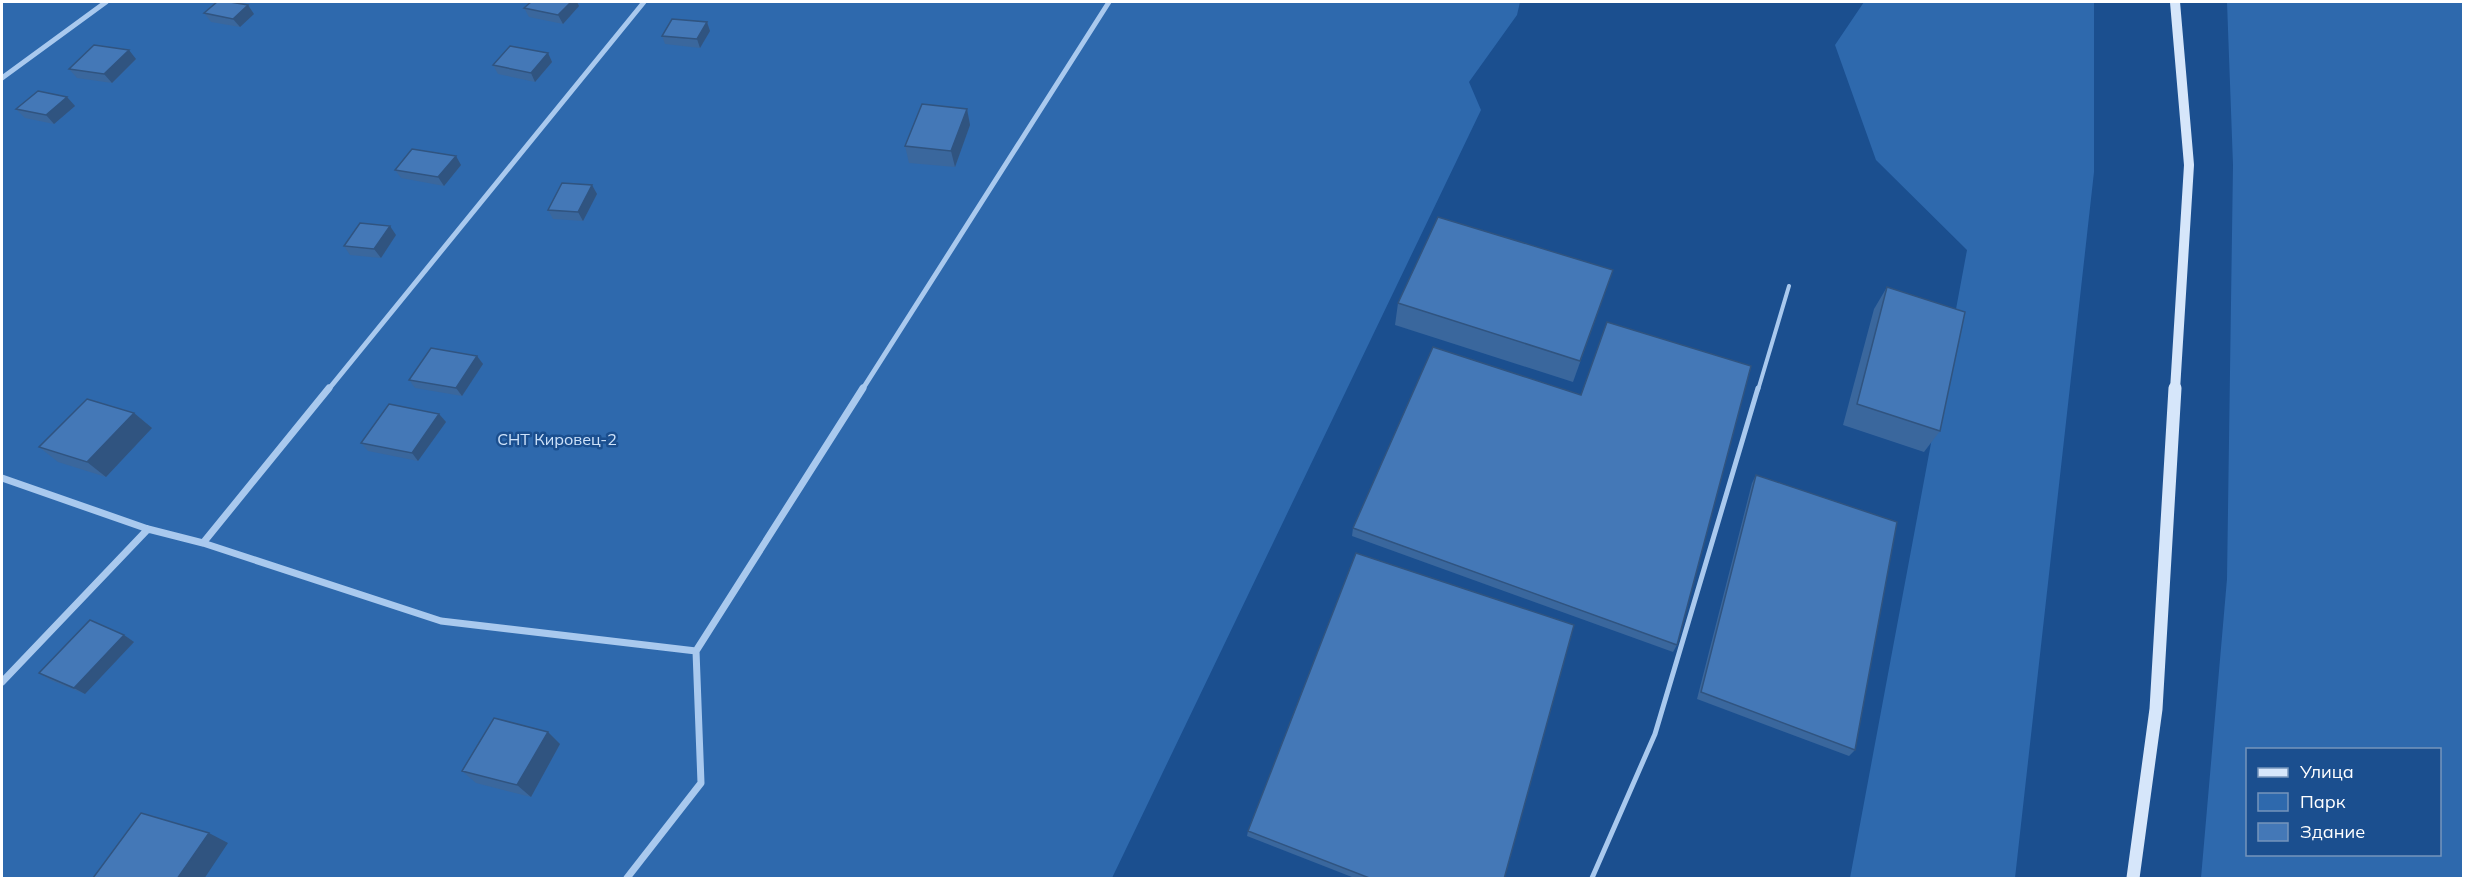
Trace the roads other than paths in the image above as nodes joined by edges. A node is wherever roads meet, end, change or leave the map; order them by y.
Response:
1 (106, 2) edge
2 (644, 2) edge
3 (1109, 2) edge
4 (2175, 2) edge
5 (2, 78) edge
6 (1789, 286) dead end
7 (2, 477) edge
8 (148, 529) junction
9 (203, 543) junction
10 (696, 651) junction
11 (2, 682) edge
12 (627, 879) edge
13 (1592, 879) edge
14 (2133, 879) edge

1 - 5 street
2 - 9 street
3 - 10 street
4 - 14 main road
6 - 13 lane
7 - 8 street
8 - 9 street
8 - 11 street
9 - 10 street
10 - 12 street

